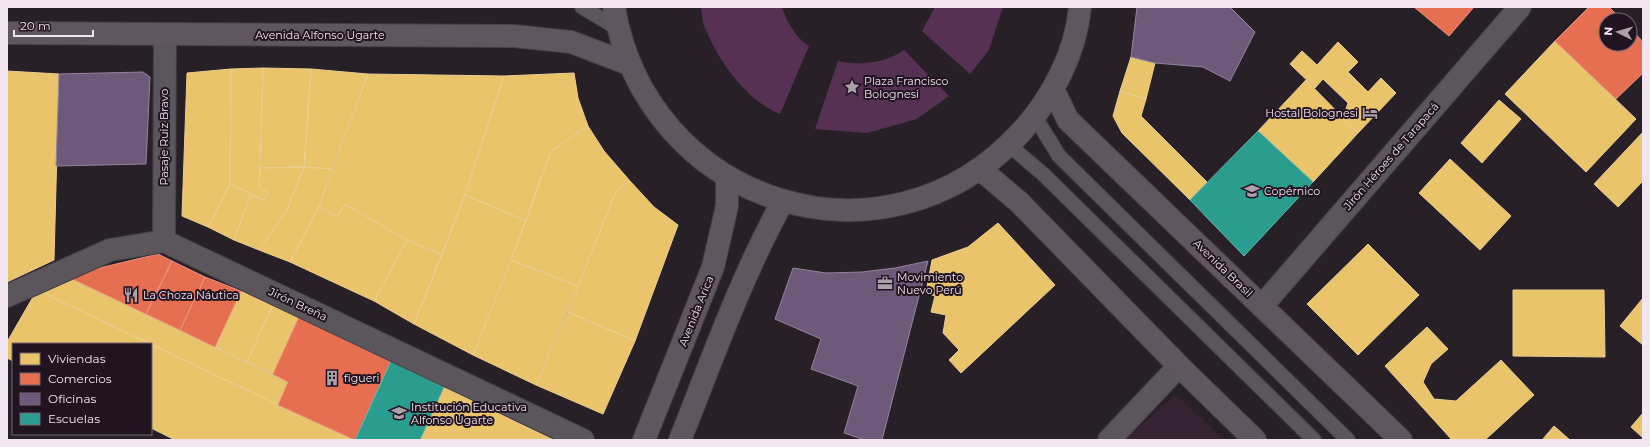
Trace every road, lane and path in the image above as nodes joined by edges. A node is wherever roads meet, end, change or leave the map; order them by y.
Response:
1 (582, 7) edge
2 (1080, 7) edge
3 (1520, 7) edge
4 (616, 17) edge
5 (7, 33) edge
6 (165, 34) junction
7 (629, 64) junction
8 (1053, 89) junction
9 (1035, 117) junction
10 (1009, 145) junction
11 (980, 169) junction
12 (727, 177) junction
13 (783, 201) junction
14 (164, 240) junction
15 (7, 296) edge
16 (1262, 306) junction
17 (1179, 366) junction
18 (583, 440) edge
19 (644, 440) edge
20 (680, 440) edge
21 (1109, 440) edge
22 (1255, 440) edge
23 (1314, 440) edge
24 (1348, 440) edge
25 (1401, 440) edge

1 - 4 lane
2 - 8 main road
3 - 16 street, Jirón Héroes de Tarapacá
4 - 7 main road
5 - 6 main road, Avenida Alfonso Ugarte
6 - 7 main road, Avenida Alfonso Ugarte
6 - 14 street, Pasaje Ruiz Bravo
7 - 12 main road
8 - 9 main road
8 - 16 main road, Avenida Brasil
9 - 10 main road
9 - 24 lane
10 - 11 main road
10 - 23 lane
11 - 13 main road
11 - 17 main road
12 - 13 main road
12 - 19 main road, Avenida Arica
13 - 20 main road
14 - 15 street
14 - 18 street, Jirón Breña
16 - 25 main road, Avenida Brasil
17 - 21 street
17 - 22 main road

